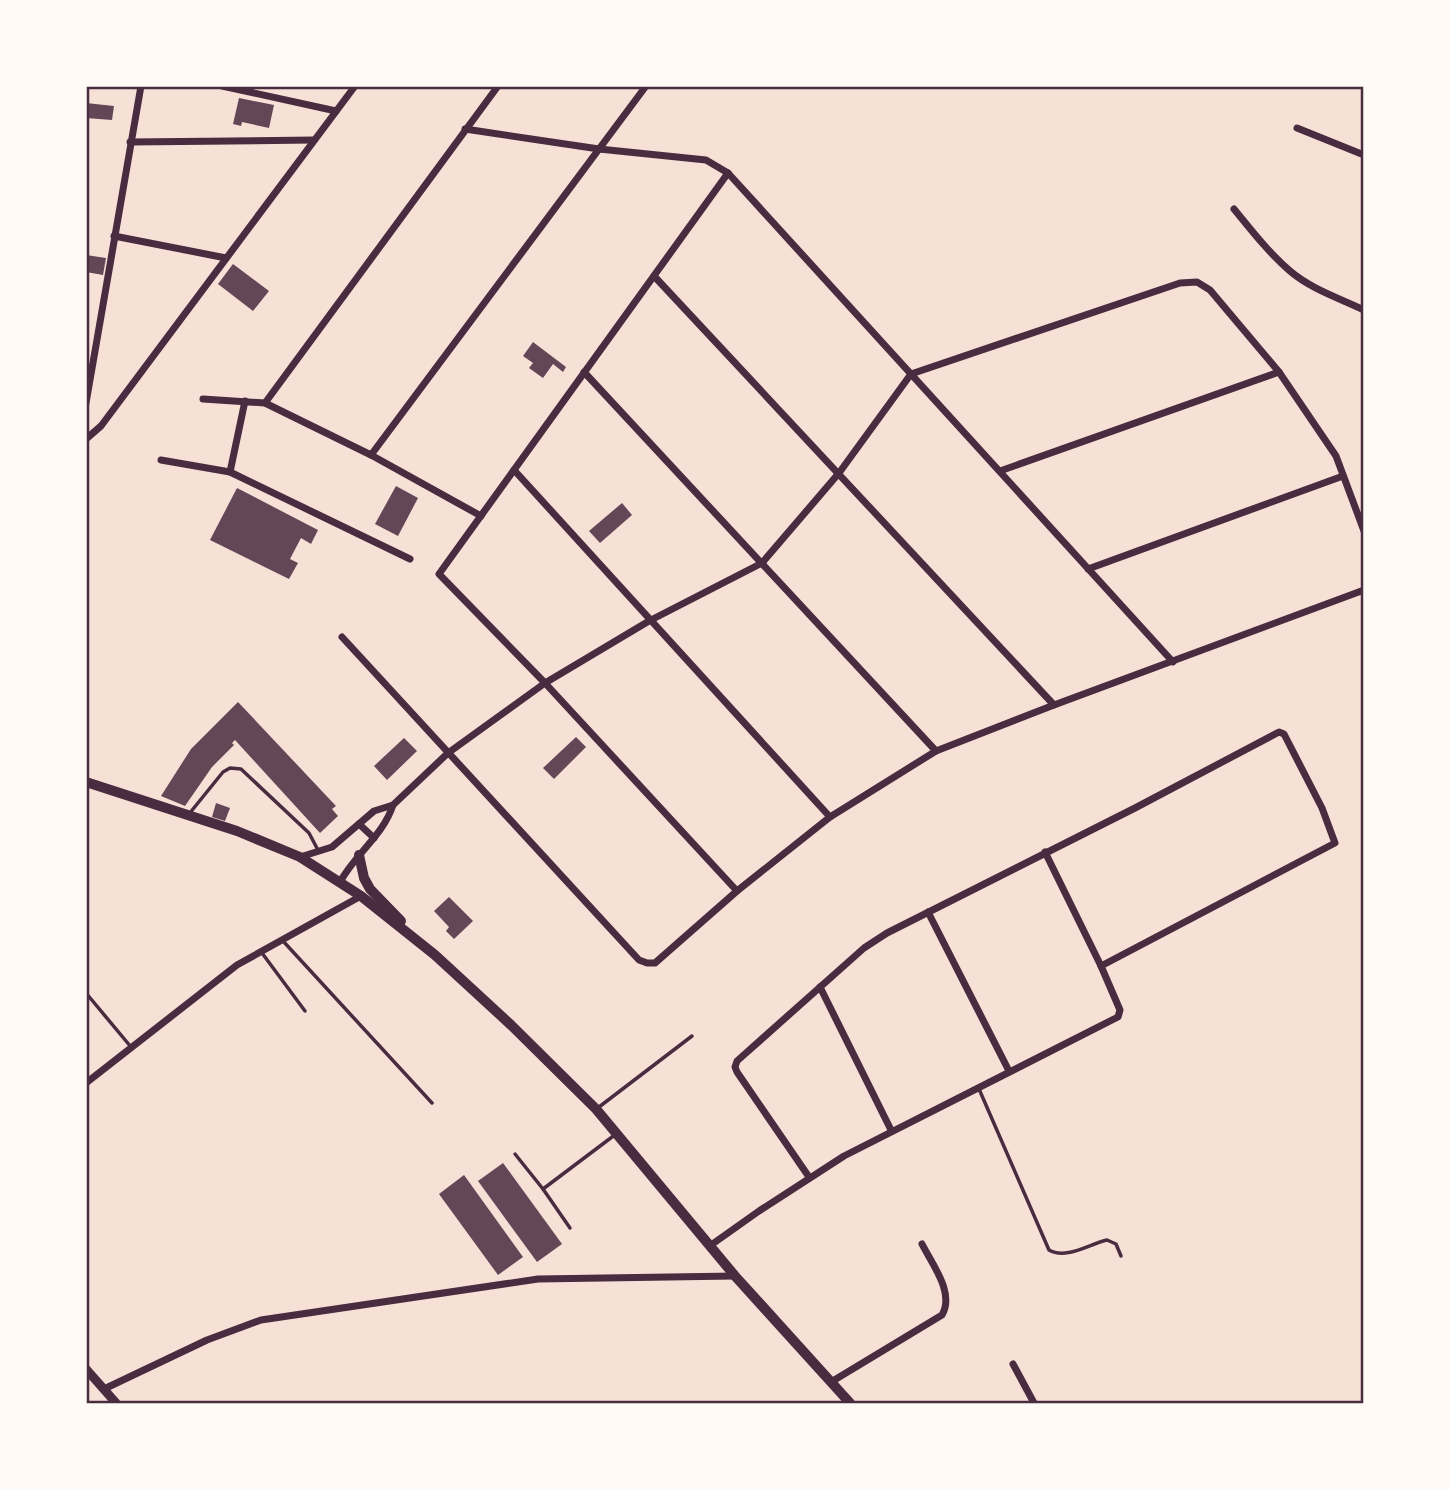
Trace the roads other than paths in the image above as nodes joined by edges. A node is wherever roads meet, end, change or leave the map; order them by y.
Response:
1 (141, 86) edge
2 (222, 86) edge
3 (355, 86) edge
4 (498, 86) edge
5 (646, 86) edge
6 (335, 111) junction
7 (1297, 128) dead end
8 (465, 129) junction
9 (314, 140) junction
10 (130, 142) junction
11 (599, 149) junction
12 (1364, 155) edge
13 (728, 173) junction
14 (1234, 209) dead end
15 (114, 236) junction
16 (226, 258) junction
17 (654, 276) junction
18 (1364, 310) edge
19 (584, 372) junction
20 (1279, 372) junction
21 (911, 374) junction
22 (203, 399) dead end
23 (245, 401) junction
24 (86, 403) edge
25 (265, 403) junction
26 (86, 439) edge
27 (371, 456) junction
28 (161, 460) dead end
29 (514, 470) junction
30 (1000, 471) junction
31 (230, 472) junction
32 (839, 472) junction
33 (1343, 476) junction
34 (481, 516) junction
35 (1364, 531) edge
36 (410, 559) dead end
37 (762, 563) junction
38 (1088, 569) junction
39 (1364, 590) edge
40 (649, 621) junction
41 (342, 637) dead end
42 (1173, 662) junction
43 (544, 683) junction
44 (1054, 705) junction
45 (936, 751) junction
46 (448, 753) junction
47 (86, 782) edge
48 (393, 805) junction
49 (188, 816) junction
50 (830, 817) junction
51 (359, 824) junction
52 (374, 838) junction
53 (1045, 852) junction
54 (320, 853) junction
55 (359, 855) junction
56 (300, 857) junction
57 (340, 882) junction
58 (737, 891) junction
59 (361, 896) junction
60 (928, 912) junction
61 (282, 940) junction
62 (260, 951) junction
63 (435, 955) junction
64 (1101, 966) junction
65 (820, 987) junction
66 (86, 993) edge
67 (305, 1011) dead end
68 (692, 1036) dead end
69 (132, 1049) junction
70 (1009, 1071) junction
71 (86, 1083) edge
72 (978, 1087) junction
73 (432, 1103) dead end
74 (596, 1109) junction
75 (891, 1130) junction
76 (618, 1133) junction
77 (515, 1154) dead end
78 (809, 1177) junction
79 (543, 1189) junction
80 (570, 1228) dead end
81 (922, 1244) dead end
82 (711, 1245) junction
83 (1121, 1256) dead end
84 (735, 1276) junction
85 (1013, 1364) dead end
86 (86, 1369) edge
87 (831, 1382) junction
88 (104, 1389) junction
89 (116, 1403) edge
90 (850, 1403) edge
91 (1034, 1403) edge

1 - 10 street
2 - 6 street
3 - 6 street
4 - 8 street
5 - 11 street
6 - 9 street
7 - 12 street
8 - 11 street
8 - 25 street
9 - 10 street
9 - 16 street
10 - 15 street
11 - 13 street
11 - 27 street
13 - 17 street
13 - 21 street
14 - 18 street
15 - 16 street
15 - 24 street
16 - 26 street
17 - 19 street
17 - 32 street
19 - 29 street
19 - 37 street
20 - 21 street
20 - 30 street
20 - 33 street
21 - 30 street
21 - 32 street
22 - 23 street
23 - 25 street
23 - 31 street
25 - 27 street
27 - 34 street
28 - 31 street
29 - 34 street
29 - 40 street
30 - 38 street
31 - 36 street
32 - 37 street
32 - 44 street
33 - 35 street
33 - 38 street
34 - 43 street
37 - 40 street
37 - 45 street
38 - 42 street
39 - 42 street
40 - 43 street
40 - 50 street
41 - 46 street
42 - 44 street
43 - 46 street
43 - 58 street
44 - 45 street
45 - 50 street
46 - 48 street
46 - 58 street
47 - 49 main road
48 - 51 street
48 - 52 street
49 - 54 lane
49 - 56 main road
50 - 58 street
51 - 52 street
51 - 54 street
52 - 55 street
53 - 60 street
53 - 64 street
53 - 64 street
54 - 56 street
55 - 57 street
55 - 63 main road
56 - 57 main road
57 - 59 main road
59 - 61 street
59 - 63 main road
60 - 65 street
60 - 70 street
61 - 62 street
61 - 73 lane
62 - 67 lane
62 - 69 street
63 - 74 main road
64 - 70 street
65 - 75 street
65 - 78 street
66 - 69 lane
68 - 74 lane
69 - 71 street
70 - 72 street
72 - 75 street
72 - 83 lane
74 - 76 main road
75 - 78 street
76 - 79 lane
76 - 82 main road
77 - 79 lane
78 - 82 street
79 - 80 lane
81 - 87 street
82 - 84 main road
84 - 87 main road
84 - 88 street
85 - 91 street
86 - 88 street
87 - 90 main road
88 - 89 street

